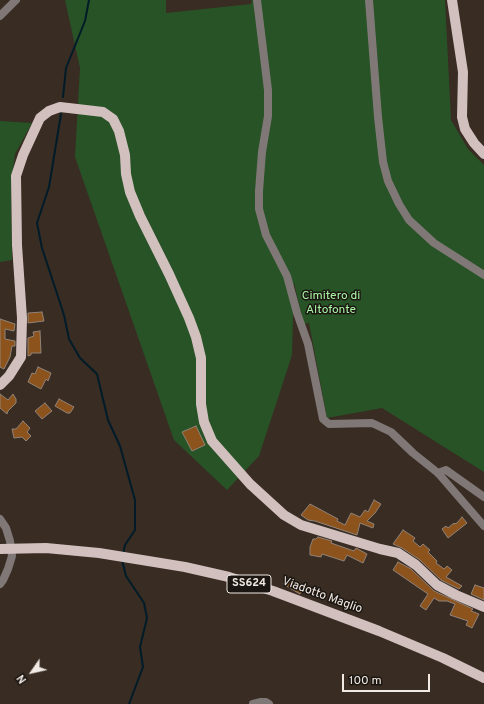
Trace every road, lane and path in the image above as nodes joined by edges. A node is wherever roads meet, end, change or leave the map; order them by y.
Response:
1 (16, 0) edge
2 (257, 0) edge
3 (369, 0) edge
4 (452, 0) edge
5 (0, 16) edge
6 (484, 154) edge
7 (484, 274) edge
8 (0, 385) edge
9 (438, 473) junction
10 (484, 497) edge
11 (0, 519) edge
12 (484, 526) edge
13 (0, 549) edge
14 (0, 584) edge
15 (484, 607) edge
16 (484, 678) edge
17 (253, 704) edge
18 (269, 704) edge

1 - 5 street
2 - 9 street
3 - 7 street
4 - 6 main road
8 - 15 main road
9 - 10 street
9 - 12 street
11 - 14 street
13 - 16 main road, Viadotto Maglio / SS624, bridge
17 - 18 street

